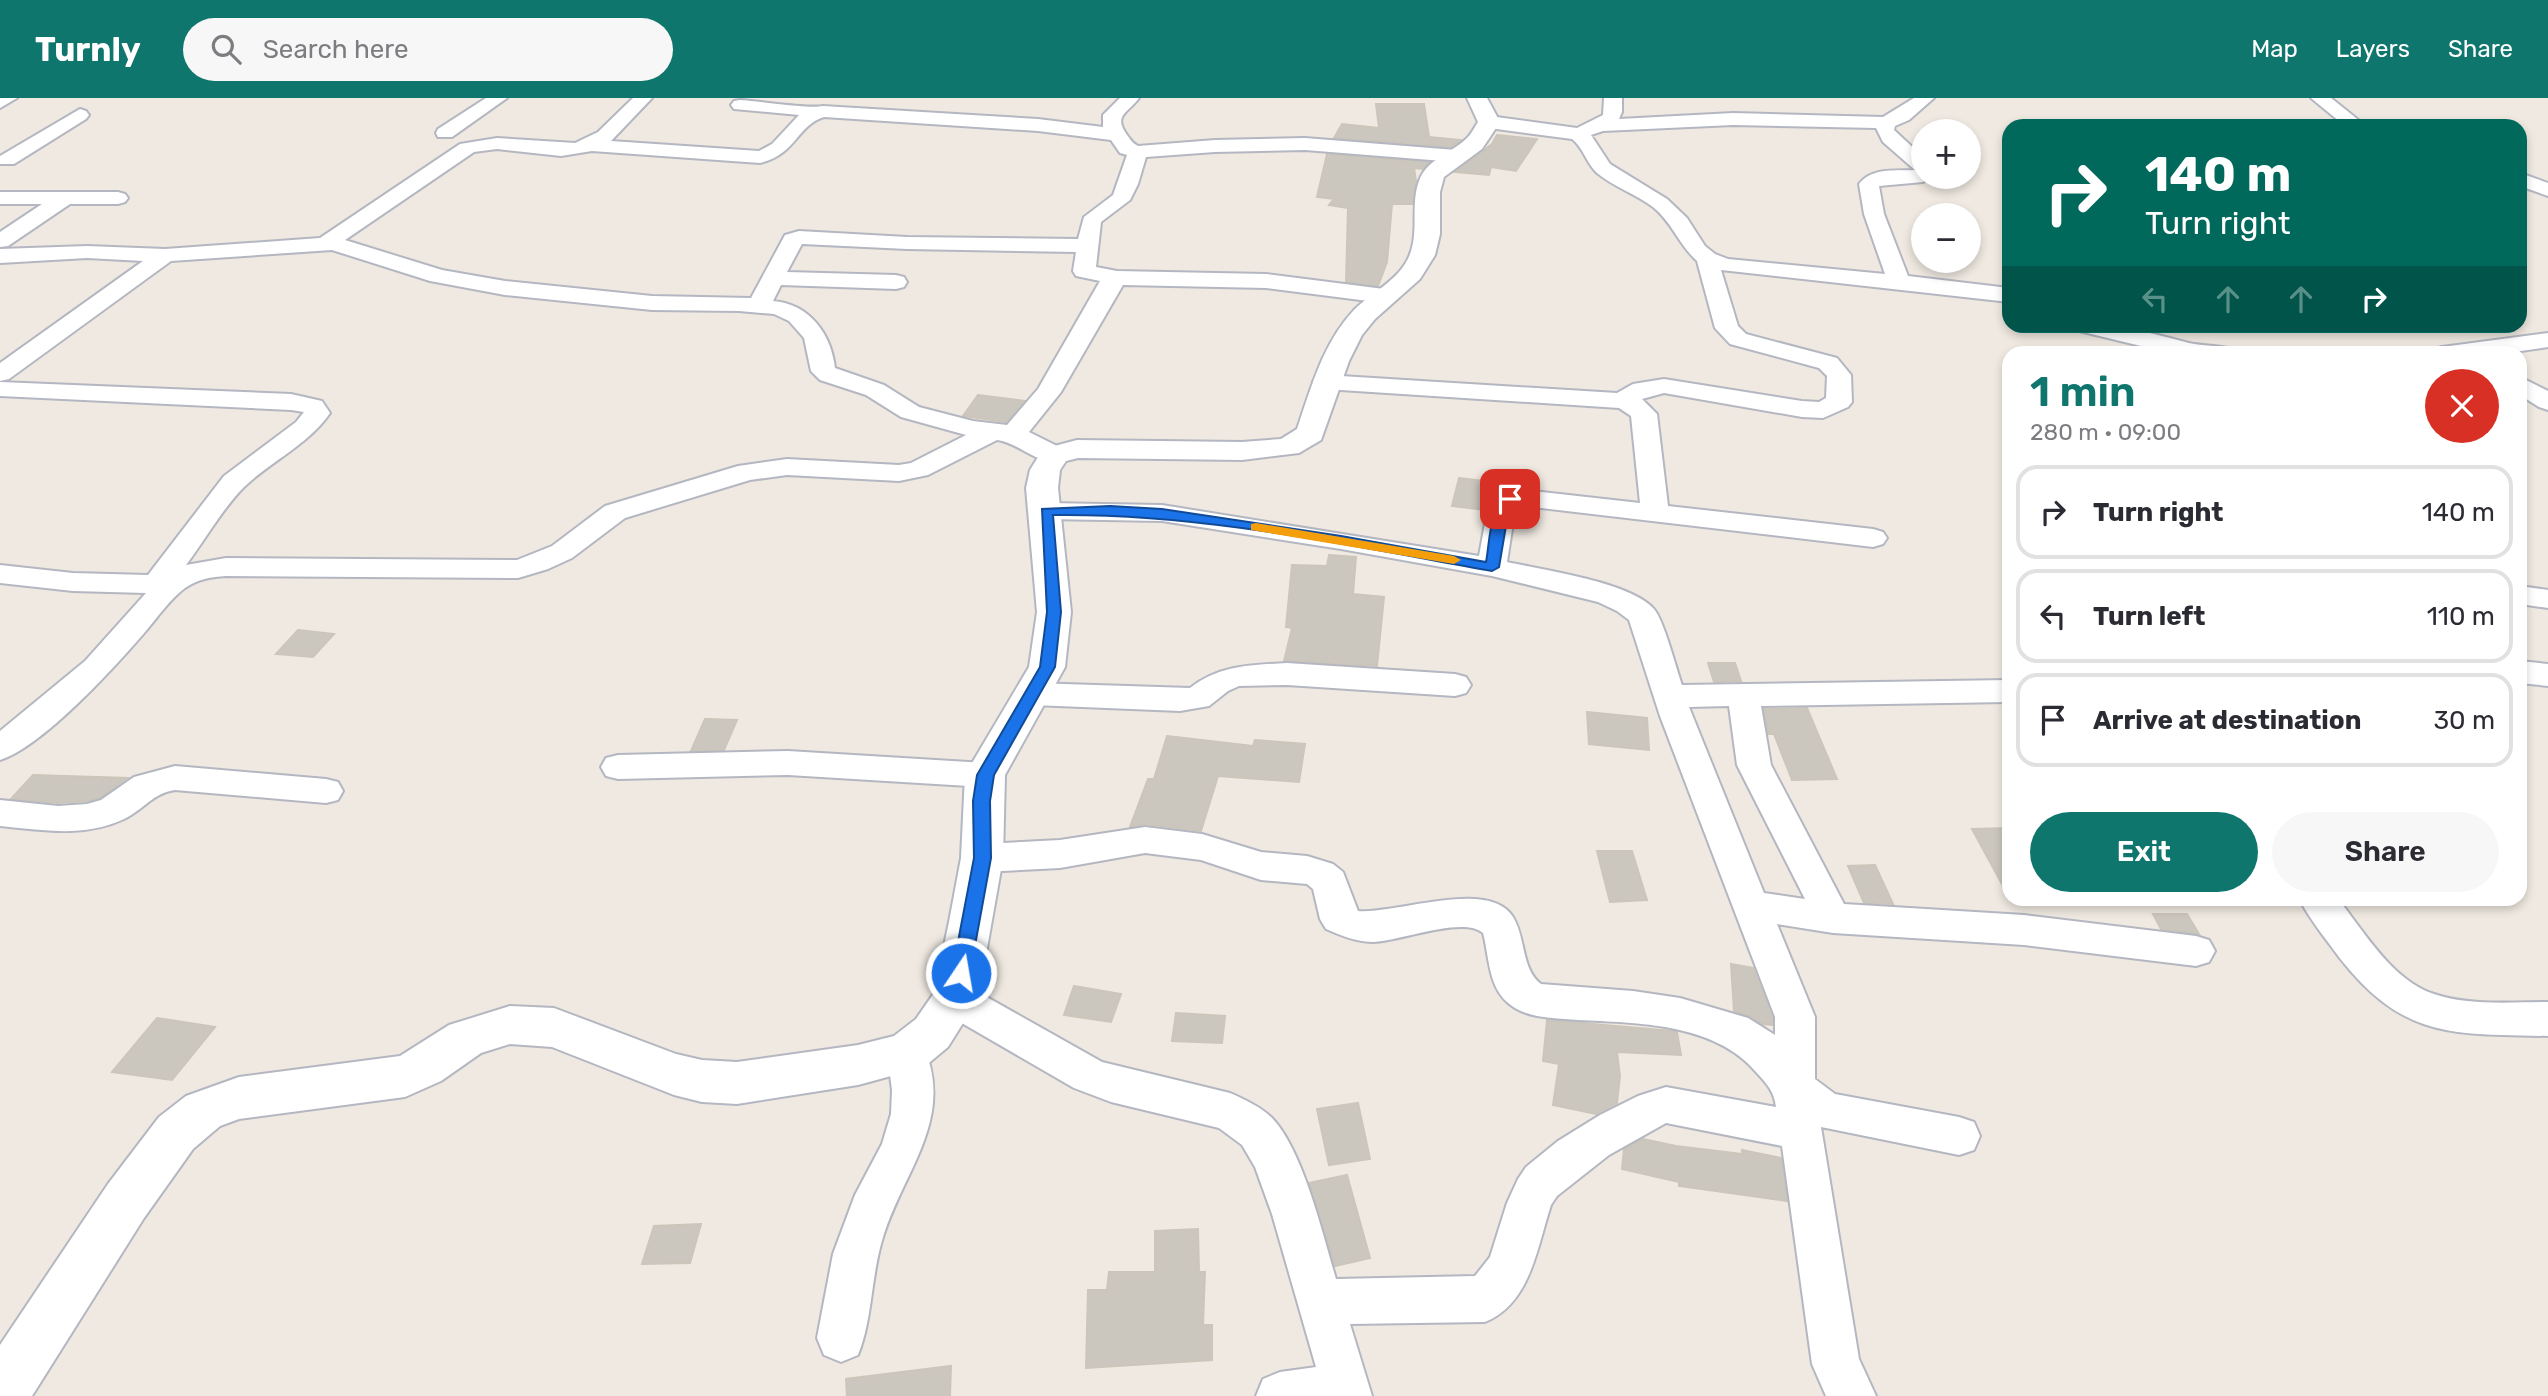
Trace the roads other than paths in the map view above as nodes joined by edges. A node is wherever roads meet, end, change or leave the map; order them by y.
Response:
1 (8, 98) edge
2 (498, 98) edge
3 (643, 98) edge
4 (955, 98) edge
5 (1130, 98) edge
6 (1613, 98) edge
7 (1925, 98) edge
8 (2320, 98) edge
9 (0, 103) edge
10 (740, 106) dead end
11 (1483, 110) edge
12 (813, 113) junction
13 (80, 116) dead end
14 (939, 117) junction
15 (2348, 119) edge
16 (1886, 123) junction
17 (1599, 125) junction
18 (445, 133) dead end
19 (1577, 134) junction
20 (1118, 135) junction
21 (592, 145) junction
22 (1138, 152) junction
23 (1456, 156) junction
24 (1911, 156) edge
25 (2, 162) edge
26 (1911, 177) edge
27 (2527, 182) edge
28 (2548, 190) edge
29 (0, 198) edge
30 (65, 198) junction
31 (118, 198) dead end
32 (0, 242) edge
33 (326, 243) junction
34 (1087, 246) junction
35 (165, 255) junction
36 (0, 256) edge
37 (1707, 259) junction
38 (773, 278) junction
39 (1117, 278) junction
40 (896, 282) dead end
41 (1899, 282) junction
42 (2002, 294) edge
43 (1384, 296) junction
44 (759, 305) junction
45 (2118, 333) edge
46 (2548, 340) edge
47 (2177, 346) edge
48 (2505, 346) edge
49 (0, 374) edge
50 (1325, 382) junction
51 (2527, 388) edge
52 (0, 389) edge
53 (1621, 401) junction
54 (2548, 402) edge
55 (1003, 433) junction
56 (1054, 455) junction
57 (1046, 512) junction
58 (1655, 514) junction
59 (1873, 537) dead end
60 (1492, 567) junction
61 (0, 574) edge
62 (163, 585) junction
63 (2527, 596) edge
64 (2548, 599) edge
65 (2527, 673) edge
66 (2548, 675) edge
67 (1455, 685) dead end
68 (2002, 691) edge
69 (1033, 694) junction
70 (1744, 695) junction
71 (1670, 696) junction
72 (0, 748) edge
73 (618, 766) dead end
74 (985, 775) junction
75 (326, 791) dead end
76 (0, 813) edge
77 (982, 858) junction
78 (1751, 905) junction
79 (2323, 906) edge
80 (1833, 918) junction
81 (2196, 951) dead end
82 (955, 999) junction
83 (2548, 1019) edge
84 (907, 1053) junction
85 (1794, 1087) junction
86 (1800, 1132) junction
87 (1959, 1136) dead end
88 (1320, 1302) junction
89 (841, 1338) dead end
90 (1347, 1392) edge
91 (0, 1395) edge
92 (1280, 1396) edge
93 (1852, 1396) edge

1 - 9 street
2 - 18 street
3 - 21 street
4 - 14 street
5 - 20 street
6 - 17 street
7 - 16 street
8 - 15 street
10 - 12 street
11 - 19 street
11 - 23 street
12 - 14 street
12 - 21 street
13 - 25 street
14 - 20 street
16 - 17 street
16 - 24 street
17 - 19 street
19 - 37 street
20 - 22 street
21 - 33 street
22 - 23 street
22 - 34 street
23 - 43 street
26 - 41 street
27 - 28 street
29 - 30 street
30 - 31 street
30 - 32 street
33 - 35 street
33 - 44 street
34 - 38 street
34 - 39 street
35 - 36 street
35 - 49 street
37 - 41 street
37 - 53 street
38 - 40 street
38 - 44 street
39 - 43 street
39 - 55 street
41 - 42 street
43 - 50 street
44 - 55 street
45 - 47 street
46 - 48 street
50 - 53 street
50 - 56 street
51 - 54 street
52 - 62 street
53 - 58 street
55 - 56 street
55 - 62 street
56 - 57 street
57 - 60 street
57 - 69 street
58 - 59 street
58 - 60 street
60 - 71 street
61 - 62 street
62 - 72 street
63 - 64 street
65 - 66 street
67 - 69 street
68 - 70 street
69 - 74 street
70 - 71 street
70 - 80 street
71 - 78 street
73 - 74 street
74 - 77 street
75 - 76 street
77 - 82 street
77 - 85 street
78 - 80 street
78 - 85 street
79 - 83 street
80 - 81 street
82 - 84 street
82 - 88 street
84 - 89 street
84 - 91 street
85 - 86 street
85 - 87 street
86 - 88 street
86 - 93 street
88 - 90 street
90 - 92 street

